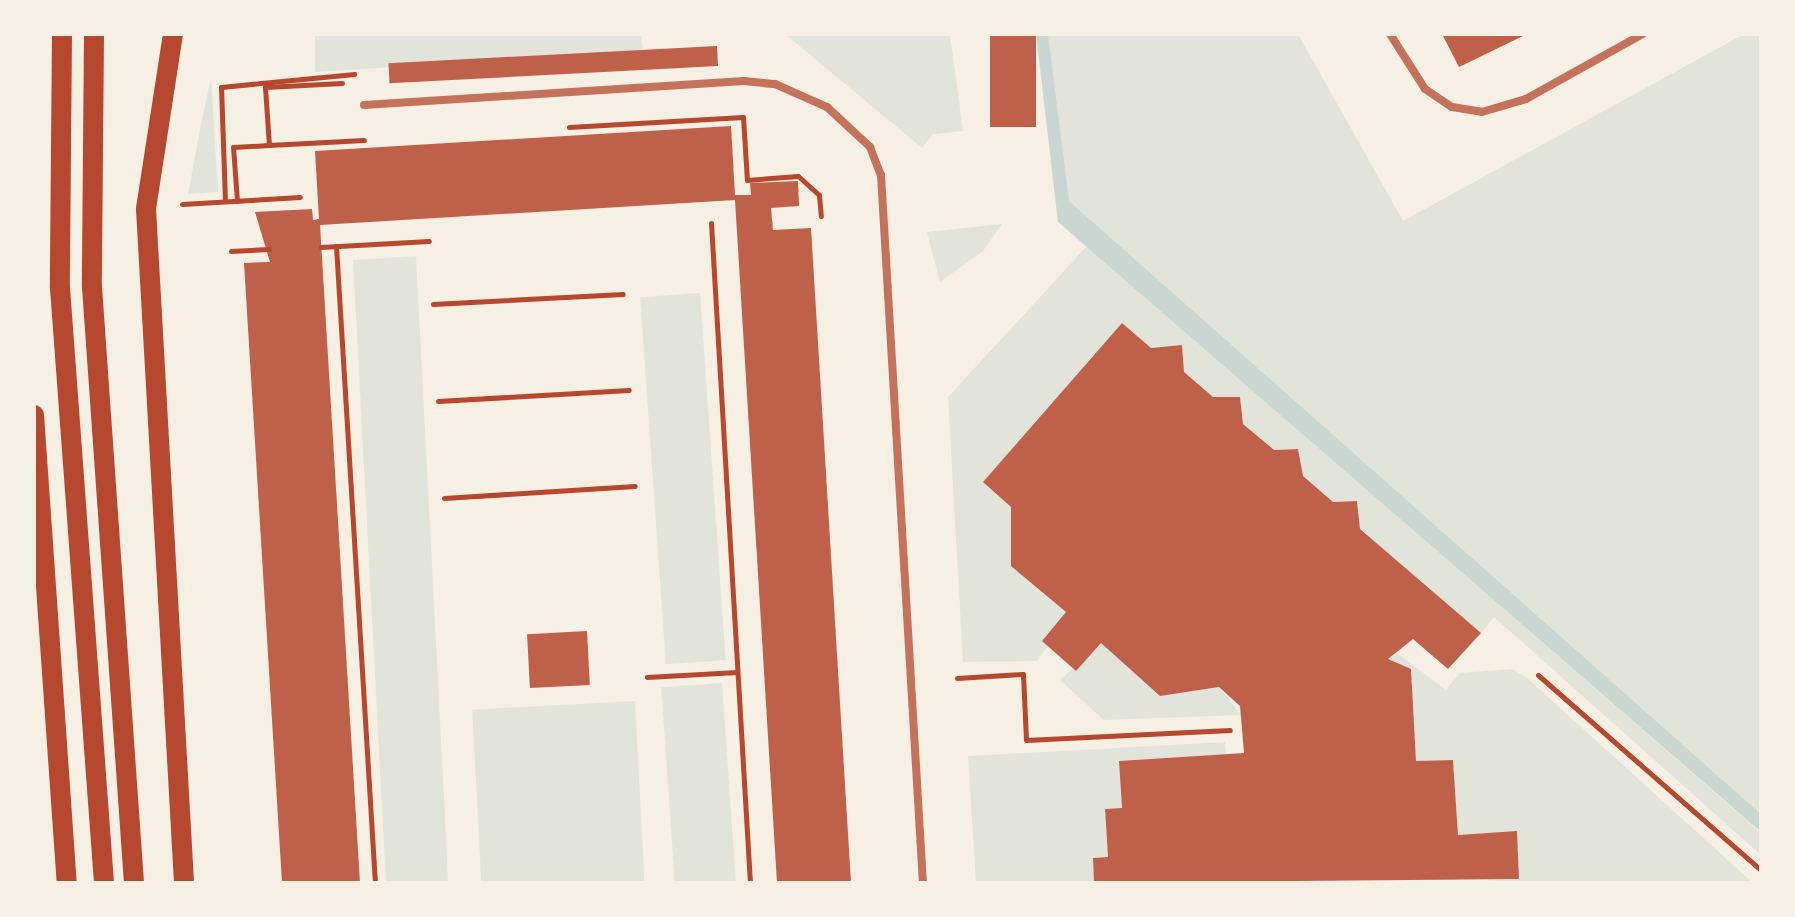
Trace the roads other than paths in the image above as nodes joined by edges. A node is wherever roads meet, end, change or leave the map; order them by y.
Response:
1 (62, 34) edge
2 (173, 34) edge
3 (1390, 34) edge
4 (1643, 34) edge
5 (94, 35) edge
6 (364, 105) dead end
7 (34, 415) edge
8 (67, 883) edge
9 (104, 883) edge
10 (134, 883) edge
11 (184, 883) edge
12 (923, 883) edge

1 - 9 main road
2 - 11 main road
3 - 4 street
5 - 10 main road
6 - 12 street
7 - 8 main road

